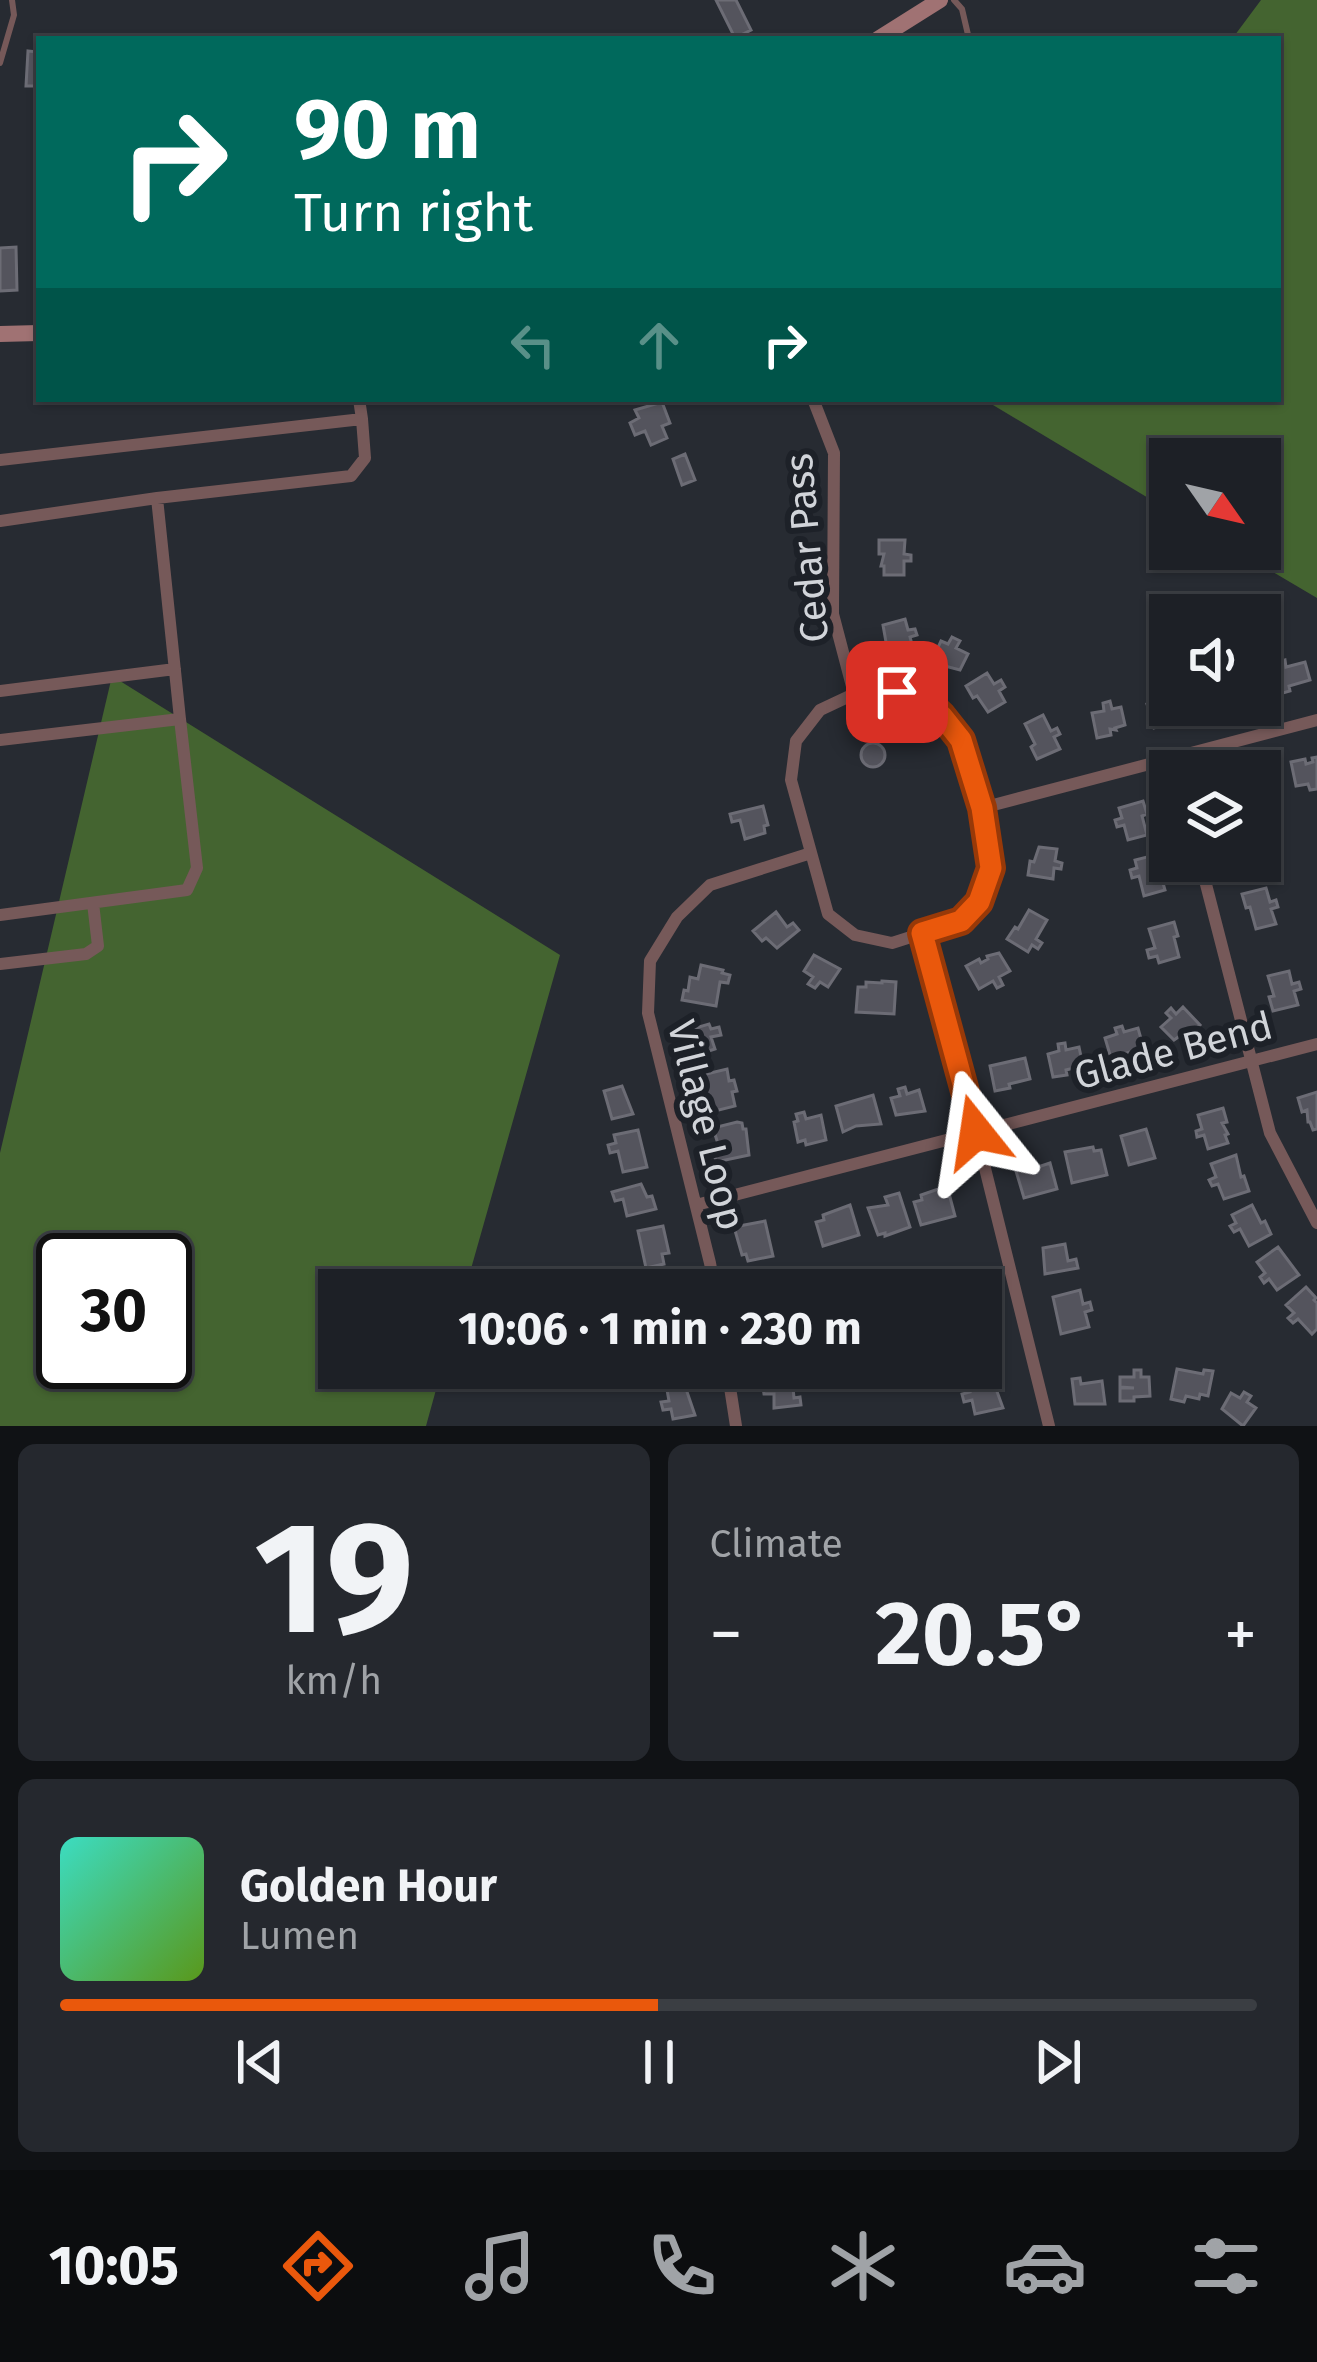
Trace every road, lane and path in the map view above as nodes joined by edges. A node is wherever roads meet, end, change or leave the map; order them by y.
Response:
1 (12, 0) edge
2 (940, 0) edge
3 (954, 0) edge
4 (883, 36) edge
5 (968, 36) edge
6 (0, 63) edge
7 (36, 333) edge
8 (0, 334) edge
9 (359, 402) edge
10 (814, 402) edge
11 (362, 419) junction
12 (0, 460) edge
13 (157, 498) junction
14 (0, 521) edge
15 (175, 668) junction
16 (0, 691) edge
17 (854, 694) junction
18 (180, 719) junction
19 (1317, 720) edge
20 (0, 740) edge
21 (1220, 750) edge
22 (1149, 770) edge
23 (982, 808) junction
24 (811, 853) junction
25 (1205, 882) edge
26 (93, 903) junction
27 (0, 915) edge
28 (922, 933) junction
29 (0, 964) edge
30 (1317, 1044) edge
31 (1251, 1061) junction
32 (976, 1132) junction
33 (696, 1204) junction
34 (1317, 1223) edge
35 (710, 1269) edge
36 (730, 1389) edge
37 (736, 1426) edge
38 (1049, 1426) edge

1 - 6 lane
2 - 4 main road
3 - 5 lane
7 - 8 main road
9 - 11 street
10 - 17 street, Cedar Pass
11 - 12 street
11 - 13 street
13 - 14 street
13 - 15 street
15 - 16 street
15 - 18 street
17 - 23 street
17 - 24 street
18 - 20 street
18 - 26 street
19 - 21 street
22 - 23 street
23 - 28 street
24 - 28 street
24 - 33 street, Village Loop
25 - 31 street
26 - 27 street
26 - 29 street
28 - 32 street
30 - 31 street, Glade Bend
31 - 32 street, Glade Bend
31 - 34 street
32 - 33 street, Glade Bend
32 - 38 street
33 - 35 street, Village Loop
36 - 37 street

